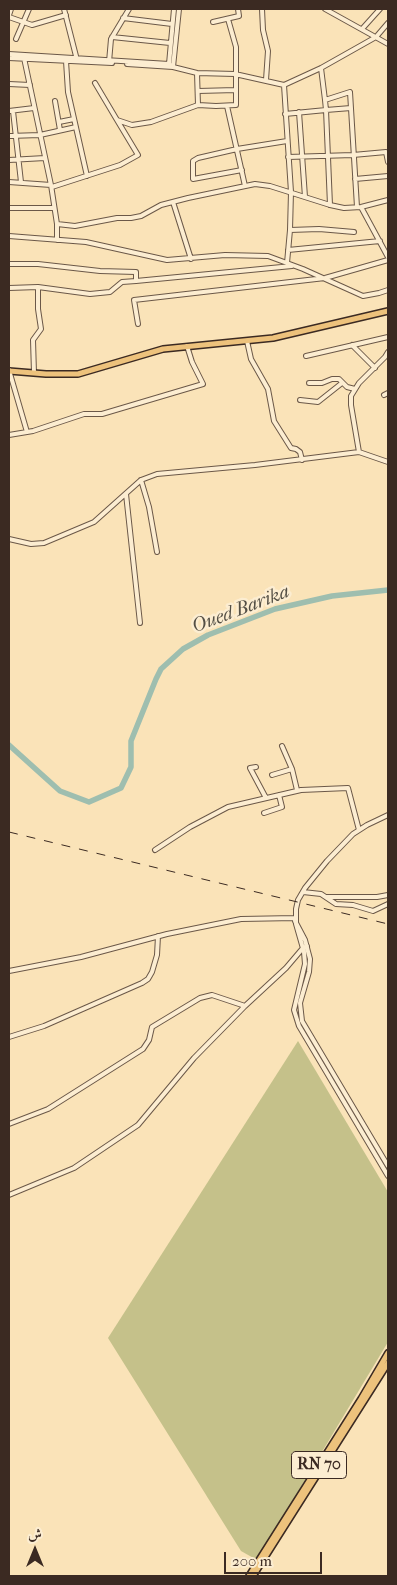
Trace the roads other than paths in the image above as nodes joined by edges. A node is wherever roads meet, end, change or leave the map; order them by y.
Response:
1 (11, 9) edge
2 (29, 9) edge
3 (64, 9) edge
4 (128, 9) edge
5 (174, 9) edge
6 (179, 9) edge
7 (238, 9) edge
8 (262, 9) edge
9 (325, 9) edge
10 (380, 9) edge
11 (66, 15) junction
12 (9, 16) edge
13 (123, 18) junction
14 (228, 19) junction
15 (23, 22) junction
16 (213, 22) dead end
17 (388, 23) edge
18 (172, 24) junction
19 (362, 29) junction
20 (112, 37) junction
21 (376, 37) junction
22 (16, 39) dead end
23 (170, 43) junction
24 (388, 44) edge
25 (9, 54) edge
26 (24, 57) junction
27 (9, 58) edge
28 (77, 60) junction
29 (66, 61) junction
30 (109, 62) junction
31 (169, 64) junction
32 (173, 67) junction
33 (321, 68) junction
34 (197, 73) junction
35 (235, 74) junction
36 (266, 80) junction
37 (95, 83) dead end
38 (9, 84) edge
39 (30, 84) junction
40 (284, 85) junction
41 (236, 90) junction
42 (198, 91) junction
43 (325, 100) junction
44 (55, 101) dead end
45 (198, 105) junction
46 (227, 106) junction
47 (34, 108) junction
48 (351, 108) junction
49 (326, 110) junction
50 (11, 111) edge
51 (299, 112) junction
52 (285, 114) junction
53 (74, 119) junction
54 (117, 120) junction
55 (59, 122) junction
56 (76, 127) junction
57 (60, 130) junction
58 (40, 135) junction
59 (9, 136) edge
60 (16, 136) junction
61 (287, 141) junction
62 (237, 149) junction
63 (327, 155) junction
64 (353, 155) junction
65 (303, 156) junction
66 (288, 157) junction
67 (45, 158) junction
68 (9, 160) edge
69 (18, 160) junction
70 (388, 162) edge
71 (242, 170) junction
72 (87, 176) junction
73 (388, 176) edge
74 (355, 178) junction
75 (9, 182) edge
76 (20, 182) junction
77 (52, 186) junction
78 (245, 186) junction
79 (291, 192) junction
80 (305, 196) junction
81 (388, 200) edge
82 (173, 202) junction
83 (330, 206) junction
84 (359, 207) junction
85 (9, 208) edge
86 (54, 208) junction
87 (57, 224) junction
88 (290, 230) junction
89 (354, 232) dead end
90 (9, 236) edge
91 (56, 240) junction
92 (380, 241) junction
93 (288, 250) junction
94 (388, 258) edge
95 (191, 259) junction
96 (287, 263) junction
97 (9, 264) edge
98 (294, 265) junction
99 (325, 278) junction
100 (136, 282) junction
101 (38, 287) junction
102 (9, 288) edge
103 (388, 290) edge
104 (388, 311) edge
105 (138, 324) dead end
106 (388, 337) edge
107 (247, 341) junction
108 (352, 345) junction
109 (188, 346) junction
110 (388, 352) edge
111 (306, 356) dead end
112 (381, 361) junction
113 (388, 361) edge
114 (375, 368) junction
115 (9, 371) edge
116 (34, 373) junction
117 (309, 383) dead end
118 (342, 383) junction
119 (355, 388) junction
120 (300, 400) dead end
121 (27, 432) junction
122 (9, 435) edge
123 (359, 452) junction
124 (302, 460) junction
125 (388, 462) edge
126 (141, 480) junction
127 (126, 494) junction
128 (9, 538) edge
129 (157, 552) dead end
130 (140, 622) dead end
131 (282, 746) dead end
132 (256, 767) dead end
133 (292, 769) junction
134 (272, 775) dead end
135 (297, 790) junction
136 (279, 794) junction
137 (266, 798) junction
138 (264, 813) dead end
139 (388, 815) edge
140 (359, 830) junction
141 (155, 850) dead end
142 (303, 892) junction
143 (388, 895) edge
144 (325, 896) junction
145 (388, 904) edge
146 (295, 920) junction
147 (158, 936) junction
148 (305, 947) junction
149 (9, 971) edge
150 (244, 1006) junction
151 (9, 1037) edge
152 (9, 1124) edge
153 (388, 1166) edge
154 (388, 1176) edge
155 (9, 1195) edge
156 (388, 1353) edge
157 (388, 1363) edge
158 (345, 1428) junction
159 (277, 1535) junction
160 (248, 1576) edge
161 (253, 1576) edge

1 - 12 street
2 - 15 street
3 - 11 street
4 - 13 street
5 - 18 street
6 - 32 street
7 - 14 street
8 - 36 street
9 - 19 street
10 - 19 street
11 - 15 street
11 - 28 street
12 - 15 street
13 - 18 street
13 - 20 street
14 - 16 street
14 - 35 street
15 - 22 street
17 - 21 street
18 - 23 street
19 - 21 street
20 - 23 street
20 - 30 street
21 - 24 street
21 - 33 street
23 - 31 street
25 - 26 street
26 - 27 street
26 - 28 street
26 - 29 street
26 - 39 street
28 - 29 street
28 - 30 street
29 - 53 street
30 - 31 street
30 - 32 street
31 - 32 street
32 - 34 street
33 - 40 street
33 - 43 street
34 - 35 street
34 - 42 street
35 - 36 street
35 - 41 street
36 - 40 street
37 - 54 street
38 - 39 street
39 - 47 street
40 - 52 street
41 - 42 street
41 - 46 street
42 - 45 street
43 - 48 street
43 - 49 street
44 - 55 street
45 - 46 street
45 - 54 street
46 - 62 street
47 - 50 street
47 - 58 street
48 - 49 street
48 - 64 street
49 - 51 street
49 - 63 street
50 - 60 street
51 - 52 street
51 - 65 street
52 - 61 street
53 - 55 street
53 - 56 street
54 - 72 street
55 - 57 street
56 - 57 street
56 - 72 street
57 - 58 street
58 - 60 street
58 - 67 street
59 - 60 street
60 - 69 street
61 - 62 street
61 - 66 street
62 - 71 street
62 - 71 street
63 - 64 street
63 - 65 street
63 - 83 street
64 - 70 street
64 - 74 street
65 - 66 street
65 - 80 street
66 - 79 street
67 - 69 street
67 - 77 street
68 - 69 street
69 - 76 street
71 - 78 street
72 - 77 street
73 - 74 street
74 - 84 street
75 - 76 street
76 - 77 street
77 - 86 street
78 - 79 street
78 - 82 street
79 - 80 street
79 - 88 street
80 - 83 street
81 - 84 street
82 - 87 street
82 - 95 street
83 - 84 street
84 - 92 street
85 - 86 street
86 - 87 street
87 - 91 street
88 - 89 street
88 - 93 street
90 - 91 street
91 - 95 street
92 - 93 street
92 - 94 street
93 - 96 street
94 - 99 street
95 - 96 street
96 - 98 street
97 - 100 street
98 - 99 street
98 - 100 street
99 - 103 street
99 - 105 street
100 - 101 street
101 - 102 street
101 - 116 street
104 - 107 main road
106 - 108 street
107 - 109 main road
107 - 124 street
108 - 111 street
108 - 114 street
109 - 116 main road
109 - 121 street
110 - 112 street
112 - 113 street
112 - 114 street
114 - 119 street
115 - 116 main road
115 - 121 street
117 - 118 street
118 - 119 street
118 - 120 street
119 - 123 street
121 - 122 street
123 - 124 street
123 - 125 street
124 - 126 street
126 - 127 street
126 - 129 street
127 - 128 street
127 - 130 street
131 - 133 street
132 - 137 street
133 - 134 street
133 - 135 street
135 - 136 street
135 - 140 street
136 - 137 street
136 - 138 street
137 - 141 street
139 - 140 street
140 - 142 street
142 - 144 street
142 - 146 street
143 - 144 street
144 - 145 street
146 - 147 street
146 - 148 street
147 - 149 street
147 - 151 street
148 - 150 street
148 - 153 street
148 - 154 street
150 - 152 street
150 - 155 street
156 - 158 main road, RN 70
157 - 158 main road, RN 70
158 - 159 main road, RN 70
159 - 160 main road, RN 70
159 - 161 main road, RN 70

